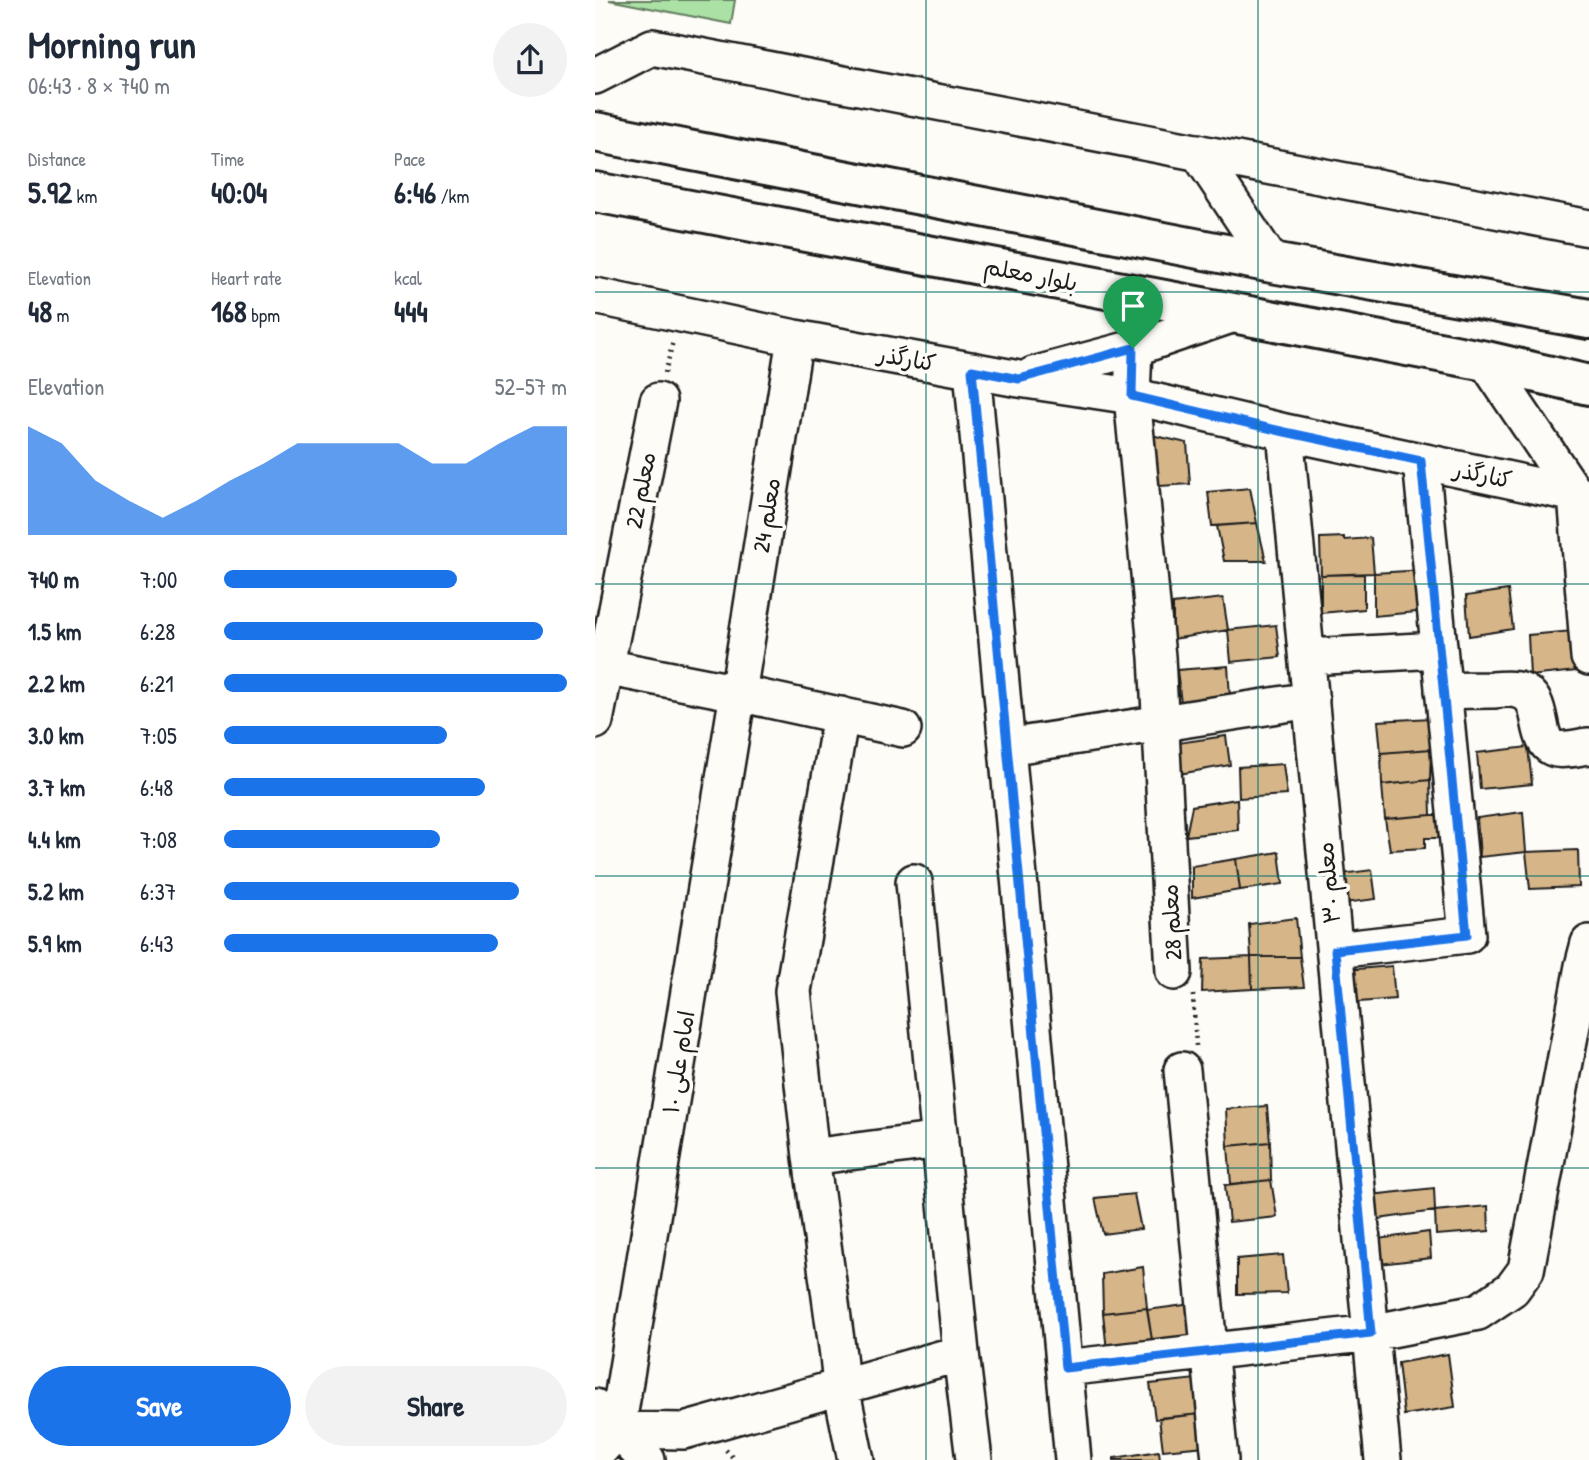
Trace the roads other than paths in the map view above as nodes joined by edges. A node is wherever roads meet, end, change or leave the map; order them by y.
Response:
1 (595, 76) edge
2 (595, 132) edge
3 (1198, 152) junction
4 (595, 192) edge
5 (1589, 228) edge
6 (1272, 262) junction
7 (595, 296) edge
8 (1237, 313) junction
9 (1589, 318) edge
10 (795, 338) junction
11 (1133, 348) junction
12 (1486, 361) junction
13 (972, 370) junction
14 (1019, 379) junction
15 (1589, 385) edge
16 (1132, 396) junction
17 (658, 401) road end
18 (1285, 432) junction
19 (1421, 461) junction
20 (1582, 496) edge
21 (1439, 650) junction
22 (1307, 657) junction
23 (1589, 657) edge
24 (600, 666) edge
25 (1443, 691) junction
26 (738, 693) junction
27 (1311, 700) junction
28 (841, 715) junction
29 (595, 722) edge
30 (1160, 724) junction
31 (903, 729) dead end
32 (1589, 746) edge
33 (1007, 747) junction
34 (914, 882) dead end
35 (1589, 943) edge
36 (1335, 950) junction
37 (1174, 972) road end
38 (1182, 1070) road end
39 (940, 1140) junction
40 (811, 1157) junction
41 (1371, 1333) junction
42 (1210, 1352) junction
43 (961, 1353) junction
44 (1065, 1368) junction
45 (841, 1387) junction
46 (602, 1431) edge
47 (647, 1460) edge
48 (856, 1460) edge
49 (974, 1460) edge
50 (1073, 1460) edge
51 (1220, 1460) edge
52 (1383, 1460) edge

1 - 3 street
2 - 6 main road
3 - 5 street
3 - 6 street
4 - 8 main road, بلوار معلم
6 - 9 main road
7 - 10 street, کنارگذر
8 - 11 street
8 - 12 main road, بلوار معلم
10 - 13 street, کنارگذر
10 - 26 street, معلم 24
11 - 14 street
11 - 16 street, معلم 28
12 - 15 main road, بلوار معلم
12 - 20 street
13 - 14 street, کنارگذر
13 - 33 street
14 - 16 street, کنارگذر
16 - 18 street, کنارگذر
16 - 30 street, معلم 28
17 - 24 street, معلم 22
18 - 19 street, کنارگذر
18 - 22 street, معلم ۳۰
19 - 20 street, کنارگذر
19 - 21 street
20 - 23 street
21 - 22 street
21 - 25 street
22 - 27 street, معلم ۳۰
24 - 26 street
24 - 29 street, معلم 22
25 - 32 street
25 - 36 street
26 - 28 street
26 - 46 street, امام علی ۱۰
27 - 30 street
27 - 36 street, معلم ۳۰
28 - 31 street
28 - 40 street
30 - 33 street
30 - 37 street, معلم 28
33 - 44 street
34 - 39 street
35 - 41 street
36 - 41 street, معلم ۳۰
38 - 42 street
39 - 40 street
39 - 43 street
40 - 45 street
41 - 42 street
41 - 52 street, معلم ۳۰
42 - 44 street
42 - 51 street
43 - 45 street
43 - 49 street
44 - 50 street
45 - 46 street
45 - 48 street
46 - 47 street

